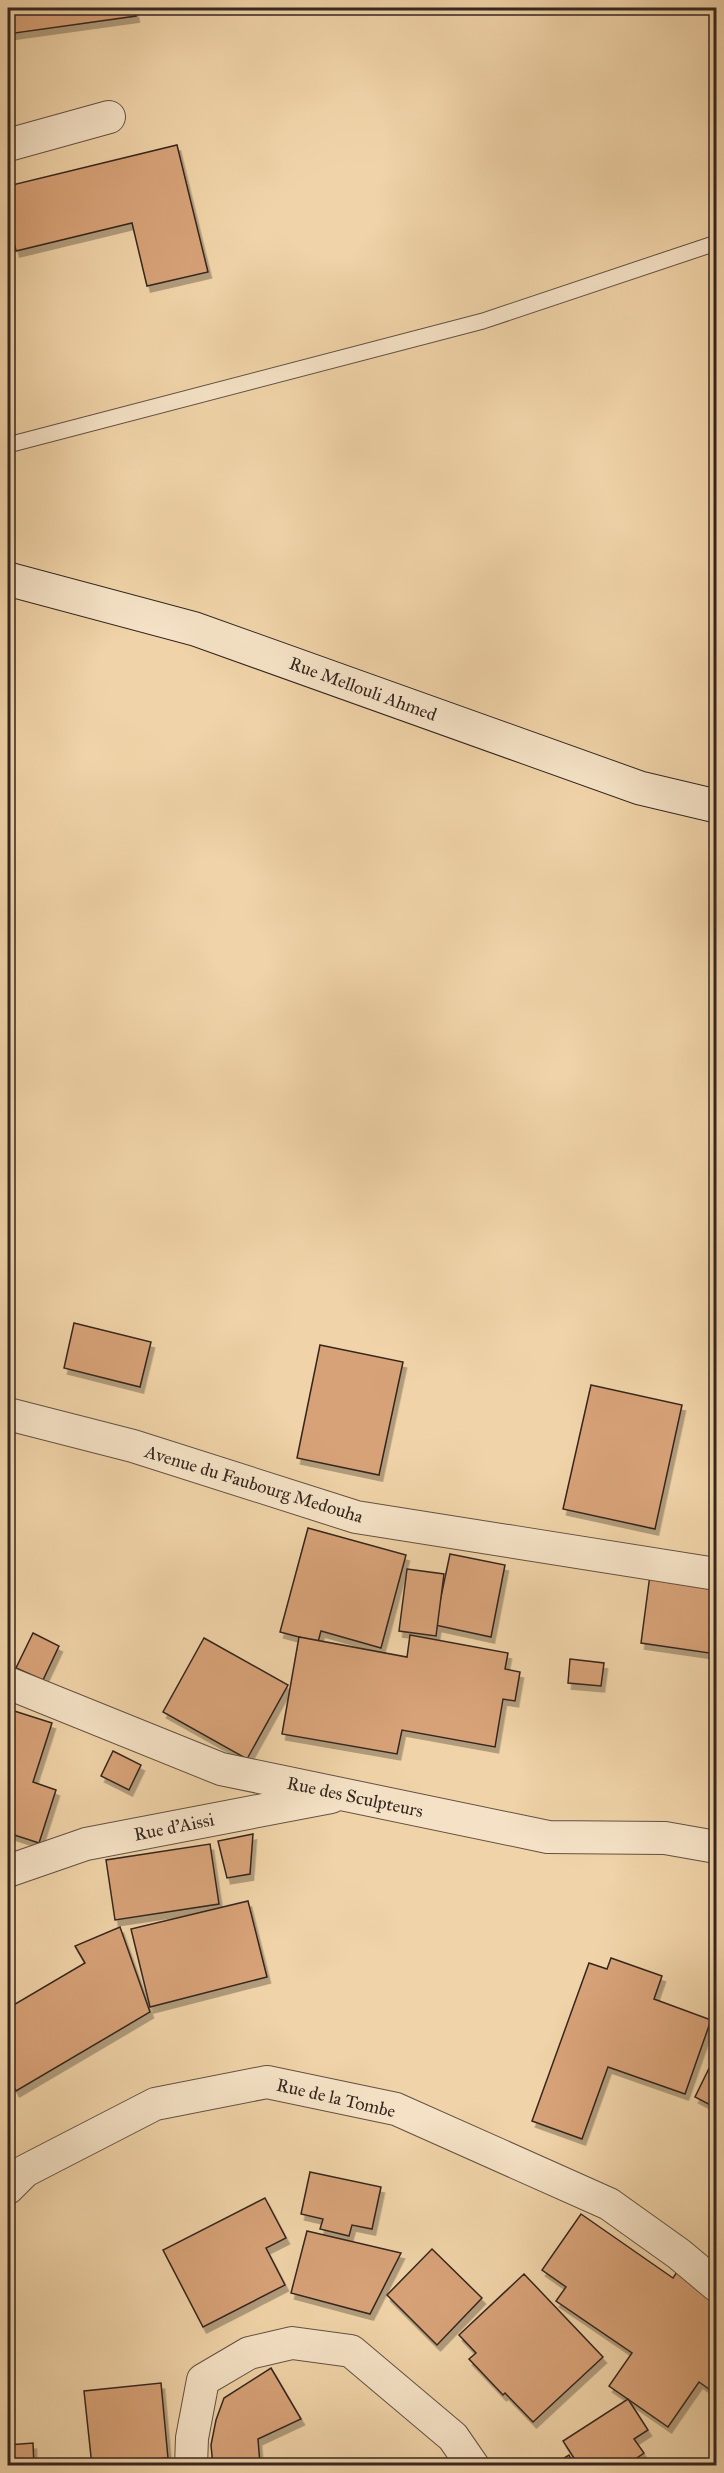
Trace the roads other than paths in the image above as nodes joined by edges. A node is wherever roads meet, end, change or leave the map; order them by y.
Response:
1 (109, 117) dead end
2 (8, 145) edge
3 (717, 243) edge
4 (8, 445) edge
5 (8, 579) edge
6 (717, 806) edge
7 (8, 1414) edge
8 (717, 1574) edge
9 (8, 1683) edge
10 (343, 1795) junction
11 (717, 1847) edge
12 (8, 1870) edge
13 (8, 2188) edge
14 (717, 2285) edge
15 (191, 2466) edge
16 (473, 2466) edge

1 - 2 street
3 - 4 lane
5 - 6 street, Rue Mellouli Ahmed
7 - 8 street, Avenue du Faubourg Medouha
9 - 10 street, Rue des Sculpteurs
10 - 11 street, Rue des Sculpteurs
10 - 12 street, Rue d'Aissi
13 - 14 street, Rue de la Tombe
15 - 16 street

